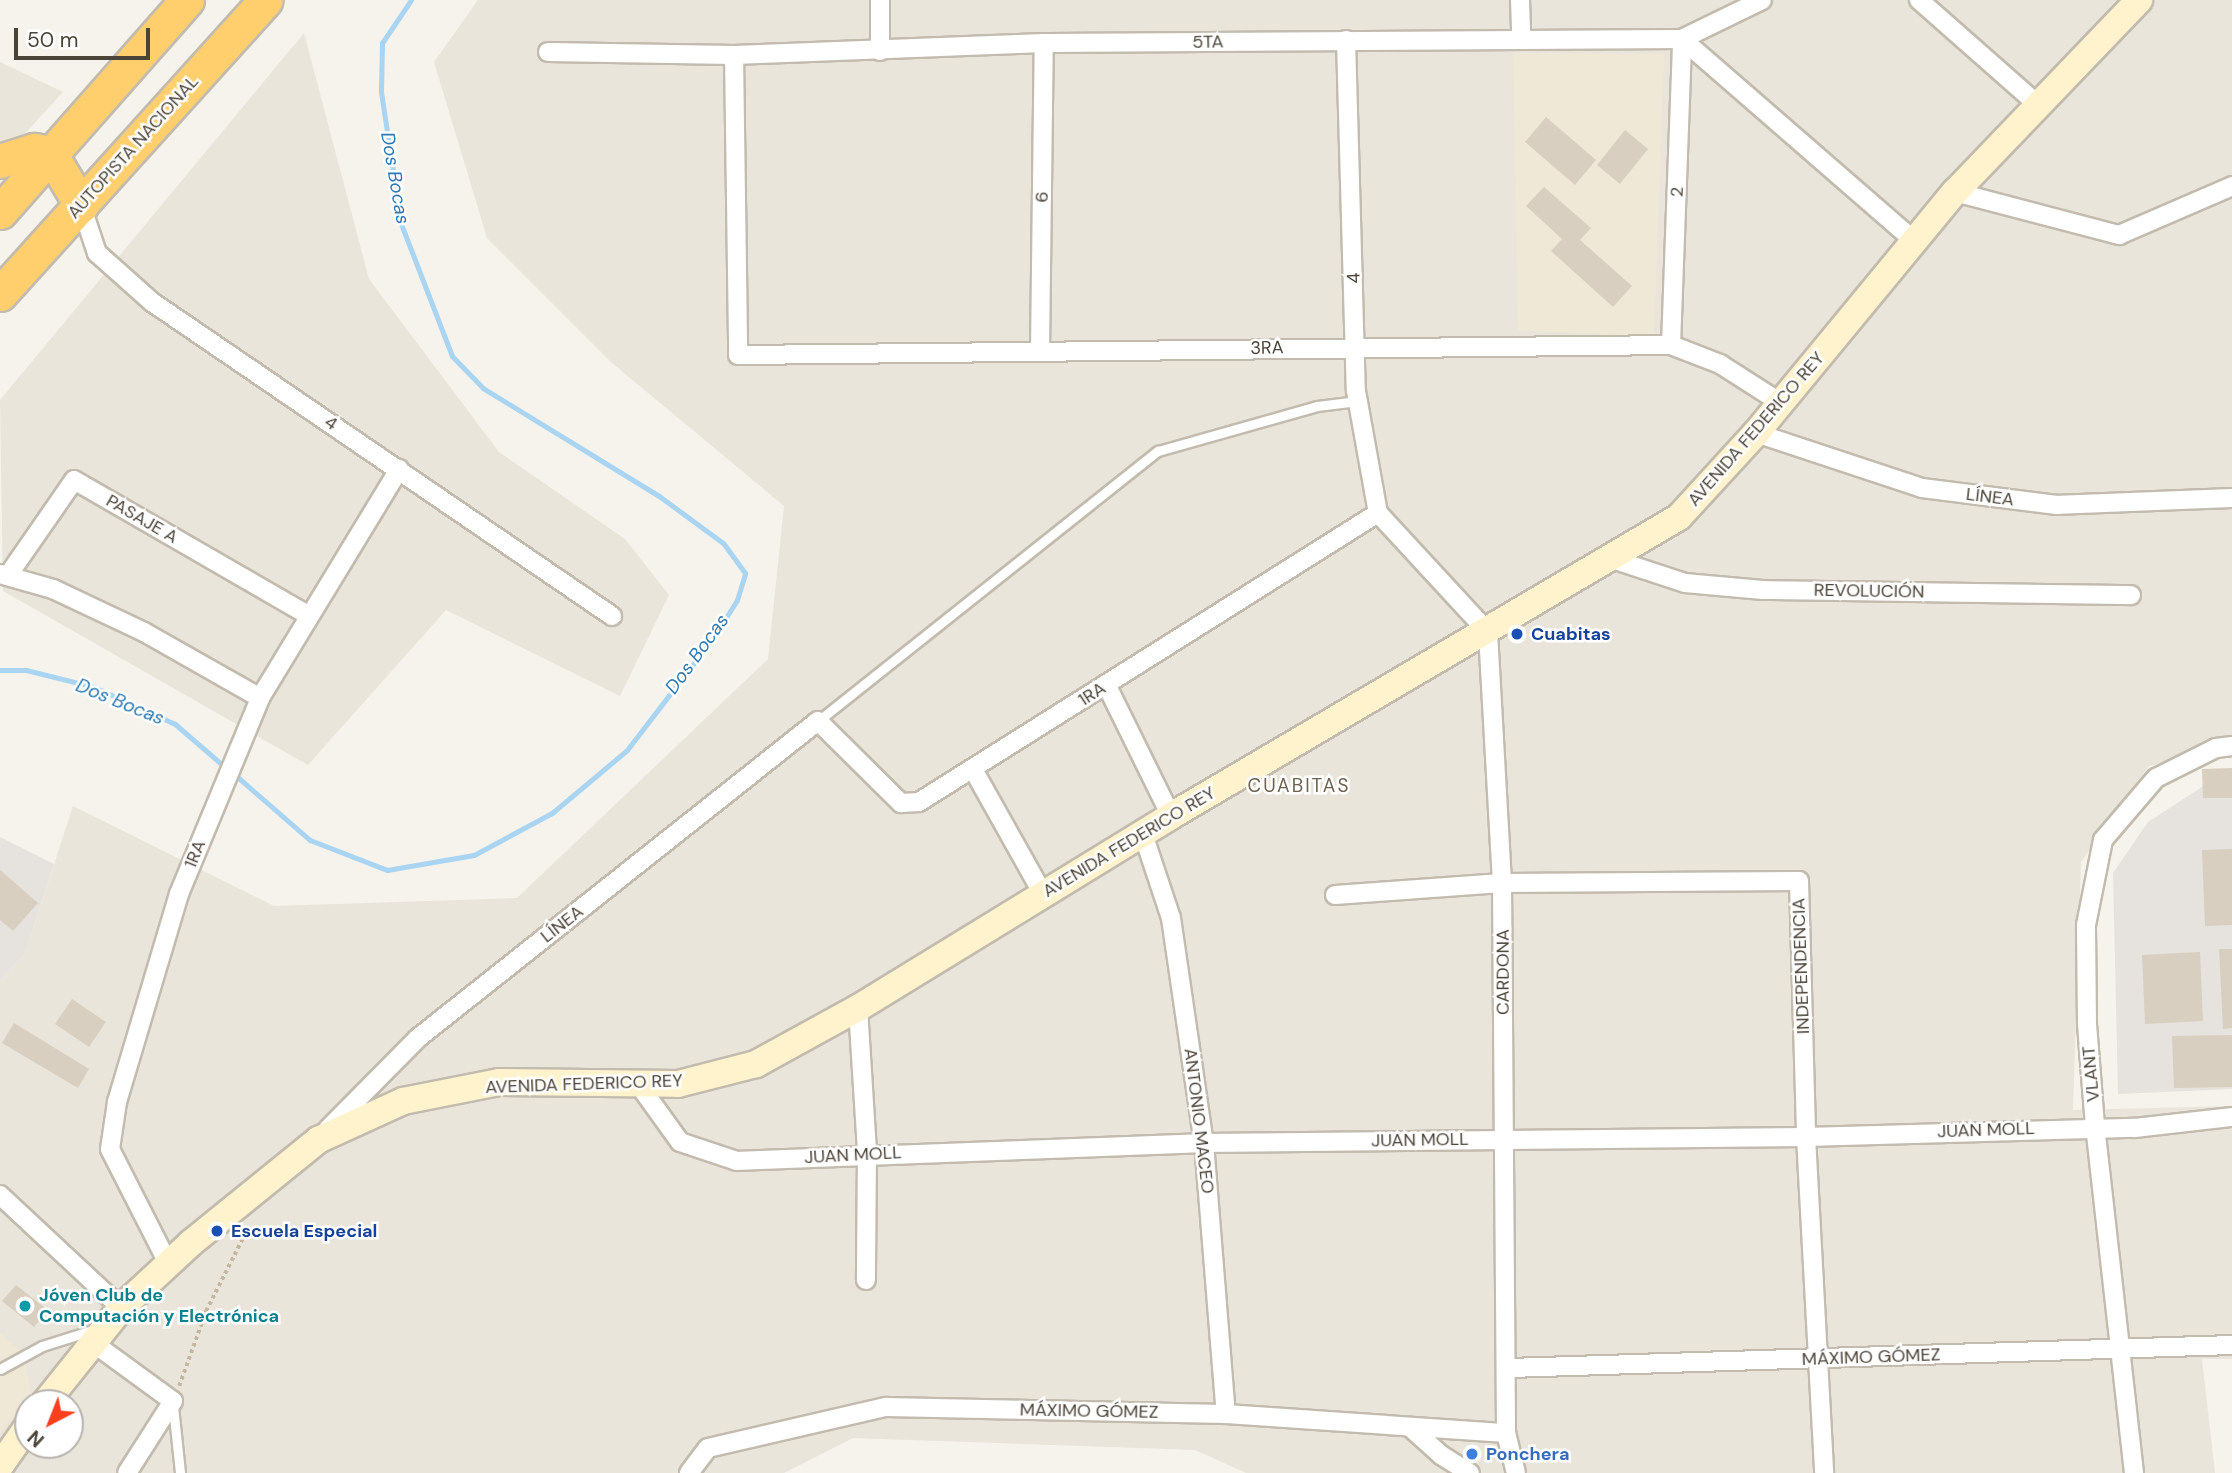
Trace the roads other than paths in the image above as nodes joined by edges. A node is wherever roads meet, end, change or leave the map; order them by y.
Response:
1 (187, 0) edge
2 (266, 0) edge
3 (880, 0) edge
4 (1520, 0) edge
5 (1762, 0) edge
6 (1919, 0) edge
7 (2139, 0) edge
8 (1521, 37) junction
9 (1682, 39) junction
10 (1346, 40) junction
11 (1044, 43) junction
12 (880, 51) junction
13 (548, 52) dead end
14 (734, 55) junction
15 (2038, 105) junction
16 (79, 119) junction
17 (50, 153) junction
18 (0, 156) edge
19 (0, 161) edge
20 (2232, 186) edge
21 (1955, 192) junction
22 (81, 205) junction
23 (0, 212) edge
24 (1913, 240) junction
25 (0, 294) edge
26 (1671, 345) junction
27 (1357, 347) junction
28 (1040, 351) junction
29 (1358, 401) junction
30 (1781, 402) junction
31 (1756, 433) junction
32 (400, 470) junction
33 (2232, 498) edge
34 (1378, 513) junction
35 (1612, 559) junction
36 (5, 574) edge
37 (2131, 595) dead end
38 (308, 615) junction
39 (612, 616) dead end
40 (1488, 632) junction
41 (1106, 684) junction
42 (260, 698) junction
43 (818, 721) junction
44 (2232, 746) edge
45 (974, 771) junction
46 (1171, 816) junction
47 (1143, 834) junction
48 (1502, 883) junction
49 (1043, 894) junction
50 (1335, 895) dead end
51 (858, 1008) junction
52 (639, 1085) junction
53 (2232, 1117) edge
54 (2095, 1126) junction
55 (1805, 1137) junction
56 (1504, 1139) junction
57 (318, 1140) junction
58 (1204, 1143) junction
59 (867, 1153) junction
60 (0, 1195) edge
61 (169, 1265) junction
62 (866, 1280) dead end
63 (106, 1325) junction
64 (2232, 1345) edge
65 (2120, 1348) junction
66 (1817, 1360) junction
67 (0, 1368) edge
68 (1509, 1368) junction
69 (56, 1389) edge
70 (173, 1401) junction
71 (1226, 1414) junction
72 (1410, 1427) junction
73 (1506, 1433) junction
74 (127, 1473) edge
75 (180, 1473) edge
76 (689, 1473) edge
77 (1470, 1473) edge
78 (1516, 1473) edge
79 (1824, 1473) edge
80 (2134, 1473) edge

1 - 16 highway
2 - 22 highway, AUTOPISTA NACIONAL
3 - 12 street
4 - 8 street
5 - 9 street, 5TA
6 - 15 street
7 - 15 main road, AVENIDA FEDERICO REY
8 - 9 street, 5TA
8 - 10 street, 5TA
9 - 24 street
9 - 26 street, 2
10 - 11 street, 5TA
10 - 27 street, 4
11 - 12 street, 5TA
11 - 28 street, 6
12 - 14 street, 5TA
13 - 14 street, 5TA
14 - 28 street, 3RA
15 - 21 main road, AVENIDA FEDERICO REY
16 - 17 highway
16 - 18 highway
17 - 19 highway
17 - 22 highway
17 - 23 highway
20 - 21 street
21 - 24 main road, AVENIDA FEDERICO REY
22 - 25 highway, AUTOPISTA NACIONAL
22 - 32 street, 4
24 - 30 main road, AVENIDA FEDERICO REY
26 - 27 street, 3RA
26 - 30 street, 3RA
27 - 28 street, 3RA
27 - 29 street, 4
29 - 34 street, 4
29 - 43 lane
30 - 31 main road, AVENIDA FEDERICO REY
31 - 33 street, LÍNEA
31 - 35 main road, AVENIDA FEDERICO REY
32 - 38 street, 1RA
32 - 39 street, 4
34 - 40 street
34 - 41 street, 1RA
35 - 37 street, REVOLUCIÓN
35 - 40 main road, AVENIDA FEDERICO REY
36 - 38 street, PASAJE A
36 - 42 street
38 - 42 street, 1RA
40 - 46 main road, AVENIDA FEDERICO REY
40 - 48 street, CARDONA
41 - 45 street, 1RA
41 - 46 street
42 - 61 street, 1RA
43 - 45 street, 1RA
43 - 57 street, LÍNEA
44 - 54 street, VLANT
45 - 49 street
46 - 47 main road, AVENIDA FEDERICO REY
47 - 49 main road, AVENIDA FEDERICO REY
47 - 58 street, ANTONIO MACEO
48 - 50 street, INDEPENDENCIA
48 - 55 street, INDEPENDENCIA
48 - 56 street, CARDONA
49 - 51 main road, AVENIDA FEDERICO REY
51 - 52 main road, AVENIDA FEDERICO REY
51 - 59 street
52 - 57 main road, AVENIDA FEDERICO REY
52 - 59 street, JUAN MOLL
53 - 54 street, JUAN MOLL
54 - 55 street, JUAN MOLL
54 - 65 street, VLANT
55 - 56 street, JUAN MOLL
55 - 66 street, INDEPENDENCIA
56 - 58 street, JUAN MOLL
56 - 68 street, CARDONA
57 - 61 main road, AVENIDA FEDERICO REY
58 - 59 street, JUAN MOLL
58 - 71 street, ANTONIO MACEO
59 - 62 street
60 - 63 street
61 - 63 main road, AVENIDA FEDERICO REY
63 - 67 lane
63 - 69 main road, AVENIDA FEDERICO REY
63 - 70 street
64 - 65 street, MÁXIMO GÓMEZ
65 - 66 street, MÁXIMO GÓMEZ
65 - 80 street, VLANT
66 - 68 street, MÁXIMO GÓMEZ
66 - 79 street, INDEPENDENCIA
68 - 73 street, CARDONA
70 - 74 street
70 - 75 lane
71 - 72 street, MÁXIMO GÓMEZ
71 - 76 street, MÁXIMO GÓMEZ
72 - 73 street, MÁXIMO GÓMEZ
72 - 77 street
73 - 78 street, CARDONA

